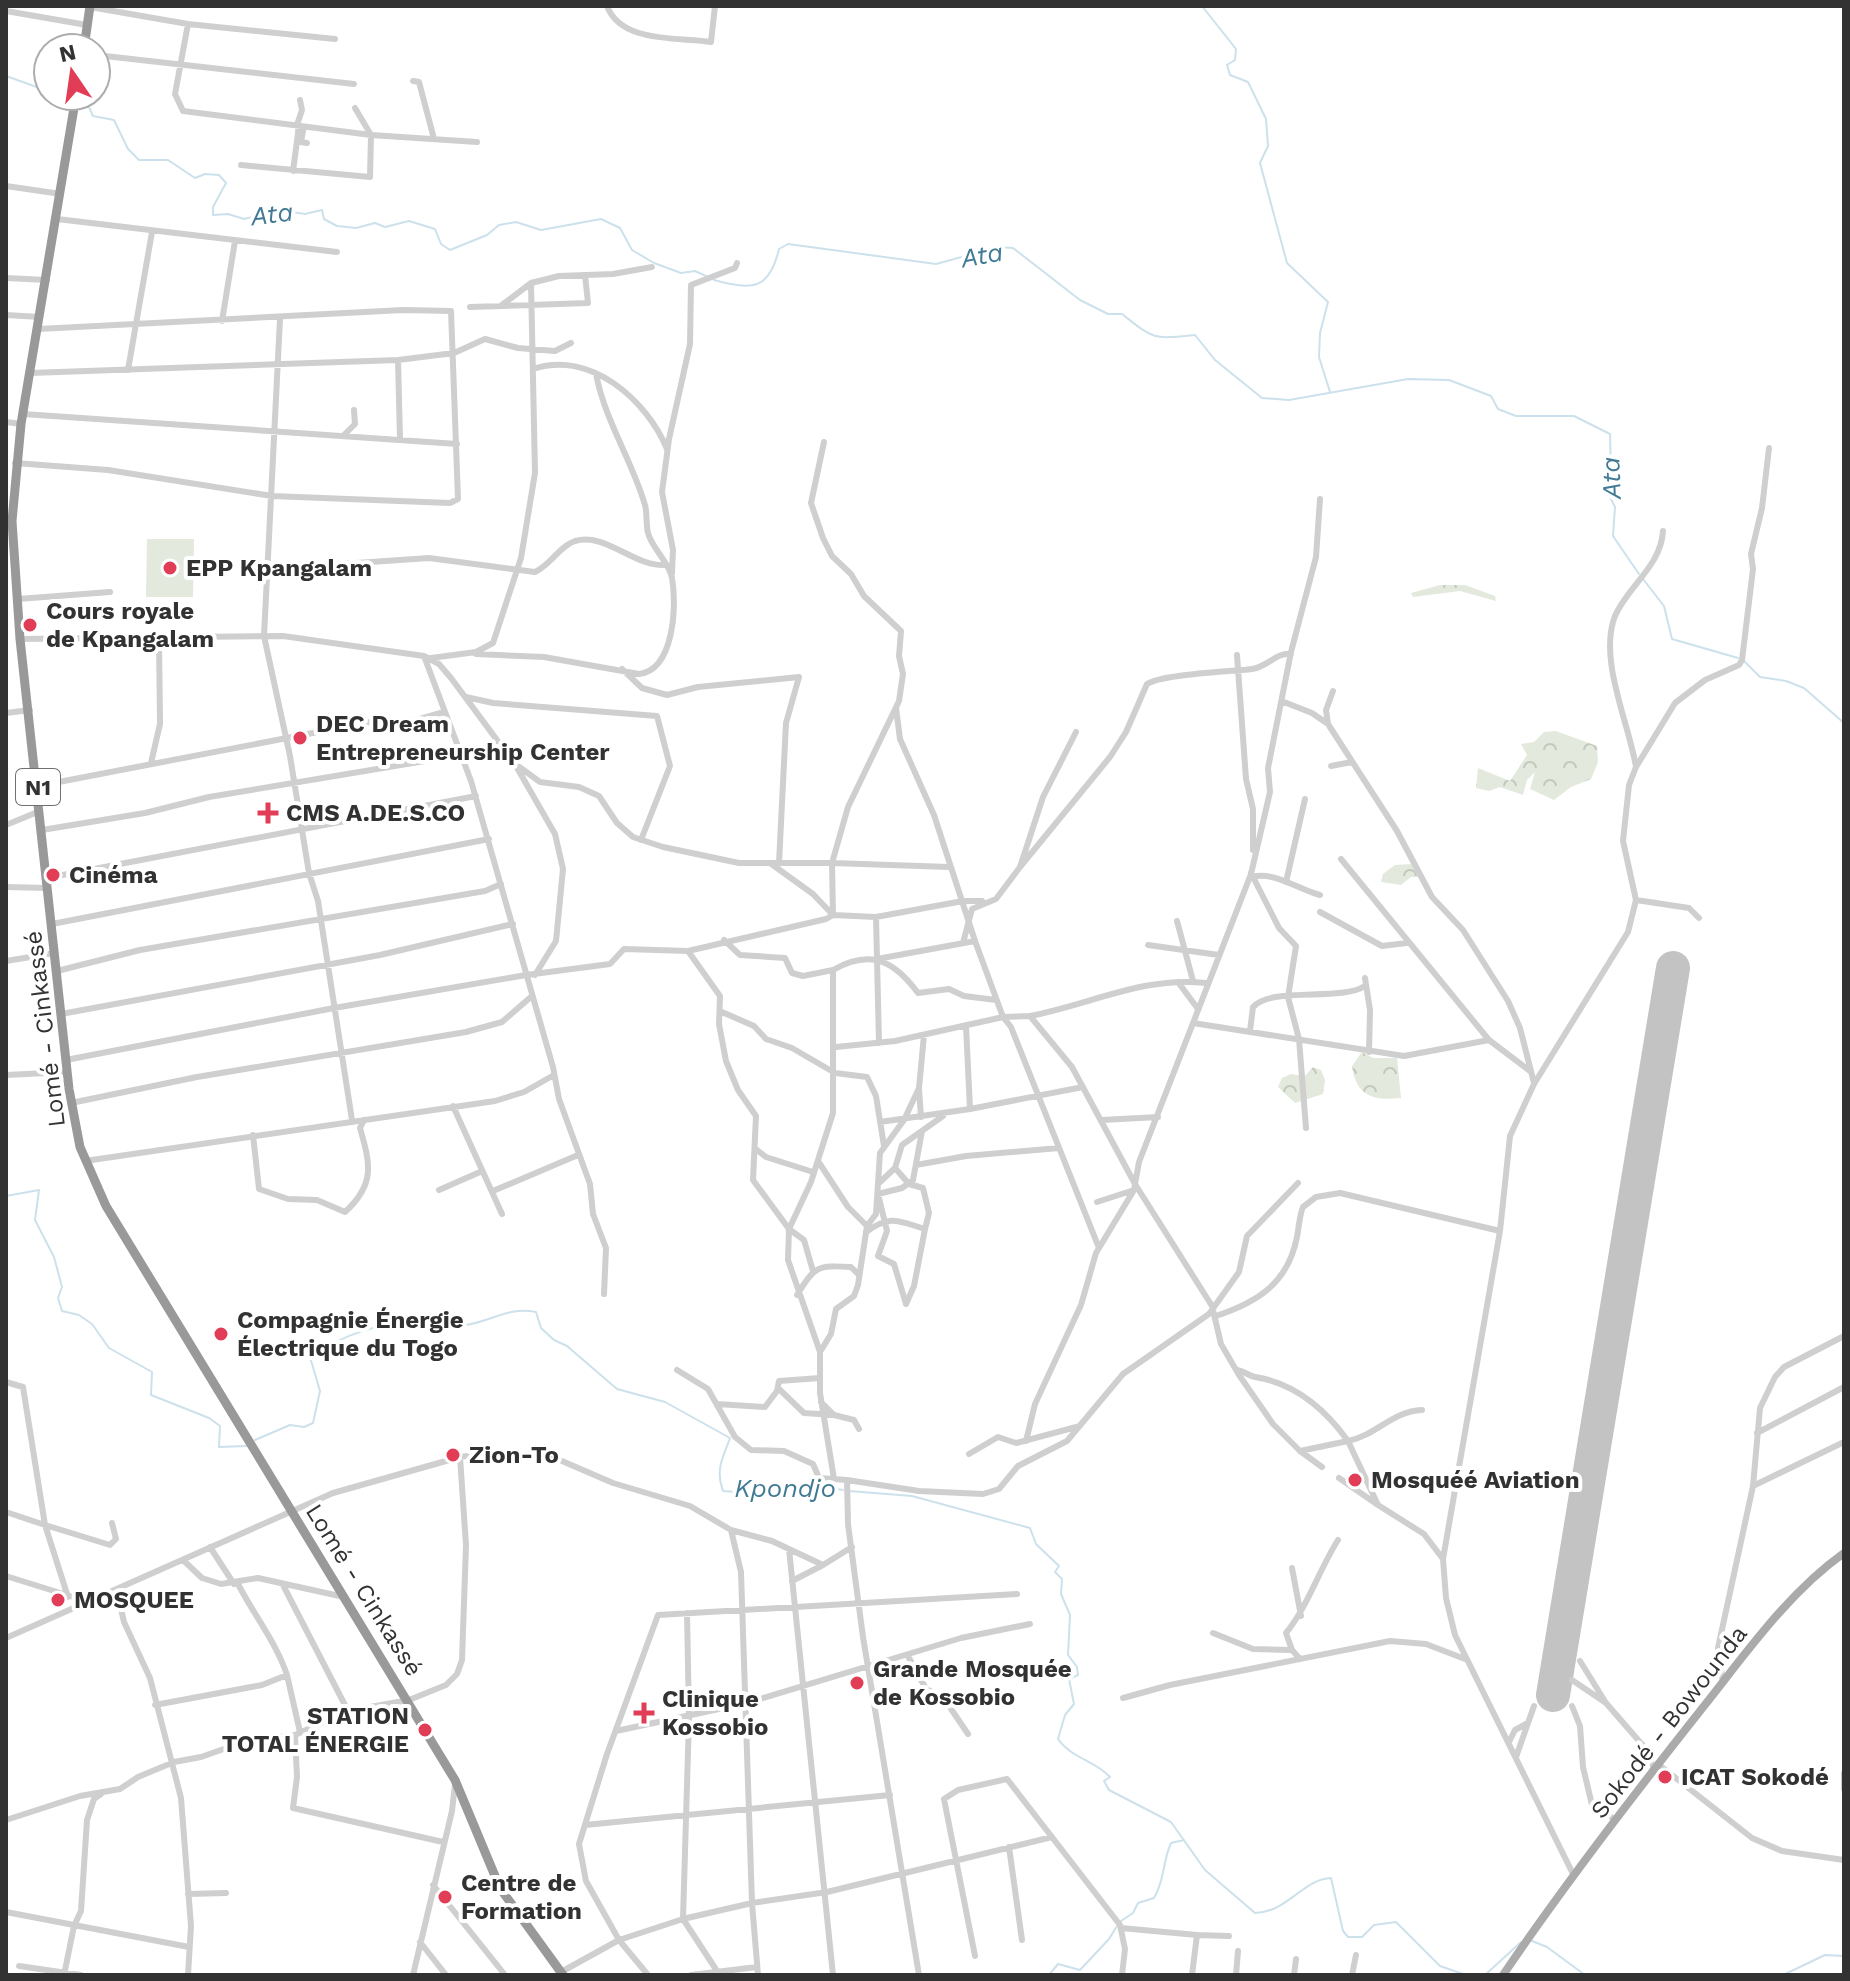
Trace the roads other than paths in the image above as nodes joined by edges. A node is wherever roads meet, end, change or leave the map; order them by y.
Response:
1 (607, 6) edge
2 (715, 6) edge
3 (90, 7) edge
4 (6, 11) edge
5 (188, 24) junction
6 (87, 25) junction
7 (86, 32) edge
8 (335, 39) dead end
9 (112, 57) edge
10 (179, 65) junction
11 (413, 81) dead end
12 (354, 84) dead end
13 (300, 100) dead end
14 (355, 108) dead end
15 (74, 112) edge
16 (298, 127) junction
17 (371, 135) junction
18 (434, 139) junction
19 (477, 142) dead end
20 (307, 143) dead end
21 (241, 165) dead end
22 (293, 171) junction
23 (6, 186) edge
24 (61, 194) junction
25 (57, 219) junction
26 (152, 232) junction
27 (235, 241) junction
28 (337, 252) dead end
29 (737, 263) dead end
30 (652, 267) dead end
31 (585, 275) junction
32 (6, 278) edge
33 (47, 280) junction
34 (531, 283) junction
35 (502, 305) junction
36 (532, 306) junction
37 (470, 307) dead end
38 (6, 315) edge
39 (40, 317) junction
40 (280, 319) junction
41 (222, 321) junction
42 (136, 326) junction
43 (38, 329) junction
44 (571, 343) dead end
45 (531, 349) junction
46 (454, 353) junction
47 (398, 360) junction
48 (276, 366) junction
49 (533, 369) junction
50 (128, 370) junction
51 (30, 373) junction
52 (596, 374) junction
53 (354, 410) dead end
54 (22, 419) junction
55 (6, 422) edge
56 (276, 431) junction
57 (344, 435) junction
58 (400, 439) junction
59 (824, 442) dead end
60 (457, 444) junction
61 (1769, 448) dead end
62 (668, 451) junction
63 (15, 463) junction
64 (272, 496) junction
65 (1320, 499) dead end
66 (9, 509) edge
67 (1663, 531) dead end
68 (665, 565) junction
69 (269, 569) junction
70 (516, 571) junction
71 (672, 576) junction
72 (110, 592) dead end
73 (18, 599) junction
74 (264, 636) junction
75 (159, 638) junction
76 (20, 639) junction
77 (461, 654) junction
78 (1291, 654) junction
79 (1237, 655) dead end
80 (428, 657) junction
81 (622, 669) junction
82 (1239, 670) junction
83 (1333, 691) dead end
84 (466, 697) junction
85 (1284, 702) junction
86 (896, 708) junction
87 (30, 710) junction
88 (444, 712) junction
89 (6, 713) edge
90 (1328, 724) junction
91 (1076, 732) dead end
92 (287, 738) junction
93 (461, 755) junction
94 (1352, 762) junction
95 (151, 763) junction
96 (514, 763) junction
97 (1331, 766) dead end
98 (1636, 767) junction
99 (295, 782) junction
100 (38, 786) junction
101 (476, 796) junction
102 (1305, 799) dead end
103 (40, 811) junction
104 (6, 825) edge
105 (42, 830) junction
106 (301, 830) junction
107 (489, 839) junction
108 (641, 840) junction
109 (1341, 859) dead end
110 (769, 863) junction
111 (779, 863) junction
112 (832, 863) junction
113 (949, 867) junction
114 (1020, 867) junction
115 (309, 873) junction
116 (1252, 876) junction
117 (1286, 882) junction
118 (48, 883) junction
119 (501, 884) junction
120 (6, 887) edge
121 (1320, 895) dead end
122 (1636, 900) junction
123 (963, 901) junction
124 (990, 901) junction
125 (1320, 912) dead end
126 (833, 915) junction
127 (876, 917) junction
128 (1699, 918) dead end
129 (320, 921) junction
130 (1177, 921) dead end
131 (52, 924) junction
132 (513, 924) junction
133 (970, 925) junction
134 (724, 940) junction
135 (975, 941) junction
136 (963, 943) junction
137 (1407, 943) junction
138 (1148, 945) dead end
139 (1185, 950) junction
140 (688, 951) junction
141 (55, 953) junction
142 (1219, 955) junction
143 (877, 959) junction
144 (6, 961) edge
145 (327, 963) junction
146 (833, 970) junction
147 (57, 971) junction
148 (526, 975) junction
149 (535, 975) junction
150 (1193, 981) junction
151 (1178, 982) junction
152 (1206, 983) junction
153 (532, 996) junction
154 (1288, 997) junction
155 (997, 1000) junction
156 (334, 1008) junction
157 (1198, 1009) junction
158 (722, 1012) junction
159 (61, 1014) junction
160 (1030, 1016) junction
161 (1003, 1017) junction
162 (1193, 1023) junction
163 (966, 1026) junction
164 (1250, 1031) junction
165 (924, 1035) junction
166 (1299, 1039) junction
167 (1489, 1040) junction
168 (879, 1043) junction
169 (836, 1047) junction
170 (1369, 1052) junction
171 (342, 1055) junction
172 (66, 1060) junction
173 (67, 1072) junction
174 (1531, 1072) junction
175 (835, 1073) junction
176 (6, 1075) edge
177 (554, 1075) junction
178 (1534, 1084) junction
179 (1083, 1087) junction
180 (919, 1088) junction
181 (1039, 1098) junction
182 (71, 1103) junction
183 (453, 1106) junction
184 (970, 1109) junction
185 (947, 1114) junction
186 (921, 1117) junction
187 (1158, 1117) junction
188 (352, 1120) junction
189 (364, 1120) junction
190 (904, 1120) junction
191 (1102, 1120) junction
192 (880, 1122) junction
193 (1306, 1128) dead end
194 (922, 1131) junction
195 (253, 1135) junction
196 (884, 1146) junction
197 (1059, 1148) junction
198 (757, 1150) junction
199 (578, 1155) junction
200 (85, 1161) junction
201 (818, 1161) junction
202 (916, 1165) junction
203 (895, 1168) junction
204 (480, 1172) junction
205 (813, 1172) junction
206 (879, 1183) junction
207 (1298, 1183) dead end
208 (909, 1184) junction
209 (1135, 1187) junction
210 (439, 1190) dead end
211 (493, 1191) junction
212 (878, 1194) junction
213 (1097, 1202) dead end
214 (502, 1214) dead end
215 (884, 1220) junction
216 (789, 1229) junction
217 (867, 1229) junction
218 (925, 1229) junction
219 (1500, 1231) junction
220 (1099, 1248) junction
221 (813, 1271) junction
222 (859, 1275) junction
223 (604, 1294) dead end
224 (797, 1295) junction
225 (1212, 1306) junction
226 (1216, 1316) junction
227 (1844, 1336) edge
228 (820, 1352) junction
229 (677, 1370) dead end
230 (1236, 1370) junction
231 (820, 1378) junction
232 (6, 1382) edge
233 (1844, 1387) edge
234 (778, 1388) junction
235 (821, 1402) junction
236 (717, 1404) junction
237 (1422, 1410) dead end
238 (824, 1415) junction
239 (834, 1415) junction
240 (1080, 1426) junction
241 (859, 1429) dead end
242 (1757, 1433) junction
243 (1026, 1441) junction
244 (1348, 1441) junction
245 (1844, 1442) edge
246 (1300, 1451) junction
247 (969, 1454) dead end
248 (460, 1457) junction
249 (1322, 1467) dead end
250 (1339, 1478) dead end
251 (834, 1479) junction
252 (847, 1481) junction
253 (1753, 1486) junction
254 (1378, 1505) junction
255 (291, 1509) junction
256 (6, 1512) edge
257 (112, 1523) dead end
258 (45, 1525) junction
259 (731, 1530) junction
260 (1338, 1540) dead end
261 (210, 1547) junction
262 (852, 1547) junction
263 (789, 1549) junction
264 (1844, 1553) edge
265 (1443, 1559) junction
266 (183, 1560) junction
267 (823, 1565) junction
268 (1292, 1568) dead end
269 (6, 1576) edge
270 (792, 1581) junction
271 (236, 1584) junction
272 (283, 1585) junction
273 (117, 1591) junction
274 (1017, 1594) dead end
275 (68, 1597) junction
276 (344, 1597) junction
277 (86, 1601) junction
278 (861, 1605) junction
279 (794, 1607) junction
280 (743, 1609) junction
281 (687, 1613) junction
282 (1301, 1616) junction
283 (1030, 1624) dead end
284 (1213, 1633) dead end
285 (8, 1636) edge
286 (1292, 1650) junction
287 (908, 1656) junction
288 (1300, 1659) junction
289 (1465, 1659) junction
290 (1580, 1661) dead end
291 (868, 1667) junction
292 (287, 1675) junction
293 (1572, 1680) dead end
294 (1723, 1683) junction
295 (803, 1688) junction
296 (1123, 1698) dead end
297 (409, 1700) junction
298 (747, 1703) junction
299 (1606, 1703) junction
300 (155, 1705) junction
301 (1534, 1706) dead end
302 (1572, 1706) dead end
303 (348, 1711) junction
304 (689, 1718) junction
305 (1526, 1724) junction
306 (616, 1731) junction
307 (298, 1734) junction
308 (968, 1734) dead end
309 (1509, 1742) junction
310 (1516, 1757) junction
311 (174, 1762) junction
312 (1656, 1767) junction
313 (1844, 1773) edge
314 (455, 1780) junction
315 (1844, 1789) edge
316 (104, 1792) junction
317 (890, 1795) junction
318 (76, 1797) junction
319 (816, 1803) junction
320 (90, 1808) junction
321 (750, 1811) junction
322 (686, 1816) junction
323 (6, 1820) edge
324 (1616, 1820) junction
325 (585, 1825) junction
326 (1052, 1837) junction
327 (443, 1842) junction
328 (1009, 1847) junction
329 (954, 1860) junction
330 (1844, 1860) edge
331 (901, 1873) junction
332 (1574, 1876) junction
333 (433, 1885) junction
334 (827, 1892) junction
335 (226, 1893) dead end
336 (188, 1894) junction
337 (752, 1903) junction
338 (6, 1912) edge
339 (683, 1919) junction
340 (74, 1926) junction
341 (1120, 1926) junction
342 (1197, 1935) junction
343 (1229, 1936) dead end
344 (619, 1940) junction
345 (1022, 1940) dead end
346 (420, 1942) junction
347 (189, 1947) junction
348 (1238, 1951) dead end
349 (1356, 1955) dead end
350 (975, 1956) dead end
351 (1296, 1959) dead end
352 (19, 1966) dead end
353 (757, 1967) junction
354 (717, 1971) junction
355 (65, 1973) edge
356 (562, 1973) edge
357 (81, 1975) edge
358 (188, 1975) edge
359 (413, 1975) edge
360 (446, 1975) edge
361 (505, 1975) edge
362 (648, 1975) edge
363 (691, 1975) edge
364 (758, 1975) edge
365 (833, 1975) edge
366 (919, 1975) edge
367 (1122, 1975) edge
368 (1192, 1975) edge
369 (1236, 1975) edge
370 (1294, 1975) edge
371 (1352, 1975) edge
372 (1503, 1975) edge

1 - 2 street
3 - 5 street
3 - 6 highway
4 - 6 street
5 - 8 street
5 - 10 street
6 - 7 highway
9 - 10 street
10 - 12 street
10 - 16 street
11 - 18 street
13 - 16 street
14 - 17 street
15 - 24 highway, Lomé - Cinkassé / N1
16 - 17 street
16 - 20 street
16 - 22 street
17 - 18 street
17 - 22 street
18 - 19 street
21 - 22 street
23 - 24 street
24 - 25 highway, Lomé - Cinkassé / N1
25 - 26 street
25 - 33 highway, Lomé - Cinkassé / N1
26 - 27 street
26 - 42 street
27 - 28 street
27 - 41 street
29 - 62 street
30 - 31 street
31 - 34 street
31 - 36 street
32 - 33 street
33 - 39 highway, Lomé - Cinkassé / N1
34 - 35 street
34 - 36 street
35 - 36 street
35 - 37 street
36 - 45 street
38 - 39 street
39 - 43 highway, Lomé - Cinkassé / N1
40 - 41 street
40 - 46 street
40 - 48 street
41 - 42 street
42 - 43 street
42 - 50 street
43 - 51 highway, Lomé - Cinkassé / N1
44 - 45 street
45 - 46 street
45 - 49 street
46 - 47 street
46 - 60 street
47 - 48 street
47 - 58 street
48 - 50 street
48 - 56 street
49 - 52 street
49 - 70 street
50 - 51 street
51 - 54 highway, Lomé - Cinkassé / N1
52 - 62 street
52 - 68 street
53 - 57 street
54 - 55 street
54 - 56 street
54 - 63 highway, Lomé - Cinkassé / N1
56 - 57 street
56 - 64 street
57 - 58 street
58 - 60 street
59 - 86 street
60 - 64 street
61 - 98 street
62 - 71 street
63 - 64 street
63 - 66 highway, Lomé - Cinkassé / N1
64 - 69 street
65 - 78 street
66 - 73 highway, Lomé - Cinkassé / N1
67 - 98 street
68 - 70 street
68 - 71 street
69 - 70 street
69 - 74 street
70 - 77 street
71 - 81 street
72 - 73 street
73 - 76 highway, Lomé - Cinkassé / N1
74 - 75 street
74 - 80 street
74 - 92 street
75 - 76 street
75 - 95 street
76 - 87 highway, Lomé - Cinkassé / N1
77 - 80 street
77 - 81 street
78 - 82 street
78 - 85 street
79 - 82 street
80 - 84 street
80 - 88 street
81 - 111 street
82 - 114 street
82 - 116 street
83 - 90 street
84 - 96 street
84 - 108 street
85 - 90 street
85 - 116 street
86 - 112 street
86 - 113 street
87 - 89 street
87 - 100 highway, Lomé - Cinkassé / N1
88 - 92 street
88 - 93 street
90 - 94 street
91 - 114 street
92 - 95 street
92 - 99 street
93 - 99 street
93 - 101 street
94 - 97 street
94 - 174 street
95 - 100 street
96 - 108 street
96 - 149 street
98 - 122 street
99 - 105 street
99 - 106 street
100 - 103 highway, Lomé - Cinkassé / N1
101 - 106 street
101 - 107 street
102 - 117 street
103 - 104 street
103 - 105 highway, Lomé - Cinkassé / N1
105 - 118 highway, Lomé - Cinkassé / N1
106 - 115 street
106 - 118 street
107 - 115 street
107 - 119 street
108 - 110 street
109 - 137 street
110 - 111 street
110 - 126 street
111 - 112 street
112 - 113 street
112 - 126 street
113 - 123 street
114 - 124 street
115 - 129 street
115 - 131 street
116 - 117 street
116 - 142 street
116 - 154 street
117 - 121 street
118 - 120 street
118 - 131 highway, Lomé - Cinkassé / N1
119 - 129 street
119 - 132 street
122 - 128 street
122 - 178 street
123 - 124 street
123 - 127 street
123 - 133 street
124 - 133 street
125 - 137 street
126 - 127 street
126 - 134 street
127 - 143 street
129 - 145 street
129 - 147 street
130 - 139 street
131 - 141 highway, Lomé - Cinkassé / N1
132 - 145 street
132 - 148 street
133 - 135 street
133 - 136 street
134 - 140 street
134 - 146 street
135 - 136 street
135 - 155 street
136 - 143 street
137 - 167 street
138 - 139 street
139 - 142 street
139 - 150 street
140 - 149 street
140 - 158 street
141 - 144 street
141 - 147 highway, Lomé - Cinkassé / N1
142 - 152 street
143 - 146 street
143 - 155 street
143 - 168 street
145 - 156 street
145 - 159 street
146 - 169 street
147 - 159 highway, Lomé - Cinkassé / N1
148 - 149 street
148 - 153 street
148 - 156 street
150 - 151 street
150 - 152 street
151 - 157 street
151 - 160 street
152 - 157 street
153 - 171 street
153 - 177 street
154 - 164 street
154 - 166 street
154 - 170 street
155 - 161 street
156 - 171 street
156 - 172 street
157 - 162 street
158 - 175 street
158 - 198 street
159 - 172 highway, Lomé - Cinkassé / N1
160 - 161 street
160 - 179 street
161 - 163 street
161 - 181 street
162 - 164 street
162 - 187 street
163 - 165 street
163 - 184 street
164 - 166 street
165 - 168 street
165 - 180 street
166 - 170 street
166 - 193 street
167 - 170 street
167 - 174 street
168 - 169 street
169 - 175 street
171 - 182 street
171 - 188 street
172 - 173 highway, Lomé - Cinkassé / N1
173 - 176 street
173 - 182 highway, Lomé - Cinkassé / N1
174 - 178 street
175 - 192 street
175 - 201 street
177 - 183 street
177 - 199 street
178 - 219 street
179 - 181 street
179 - 191 street
180 - 186 street
180 - 190 street
181 - 184 street
181 - 197 street
182 - 200 highway, Lomé - Cinkassé / N1
183 - 189 street
183 - 204 street
184 - 185 street
185 - 186 street
185 - 194 street
186 - 190 street
187 - 191 street
187 - 209 street
188 - 189 street
188 - 195 street
189 - 195 street
190 - 192 street
190 - 196 street
191 - 209 street
192 - 196 street
194 - 202 street
194 - 203 street
195 - 200 street
196 - 206 street
197 - 202 street
197 - 220 street
198 - 205 street
198 - 216 street
199 - 211 street
199 - 223 street
200 - 255 highway, Lomé - Cinkassé / N1
201 - 205 street
201 - 217 street
202 - 208 street
203 - 206 street
203 - 208 street
204 - 210 street
204 - 211 street
205 - 216 street
206 - 212 street
207 - 225 street
208 - 212 street
208 - 218 street
209 - 213 street
209 - 220 street
209 - 225 street
211 - 214 street
212 - 215 street
212 - 217 street
215 - 217 street
215 - 218 street
215 - 218 street
216 - 221 street
216 - 224 street
217 - 222 street
219 - 226 street
219 - 265 street
220 - 243 street
221 - 222 street
221 - 224 street
222 - 228 street
224 - 228 street
225 - 226 street
225 - 240 street
226 - 230 street
227 - 242 street
228 - 231 street
229 - 236 street
230 - 244 street
230 - 246 street
231 - 234 street
231 - 235 street
232 - 258 street
233 - 242 street
234 - 236 street
234 - 238 street
235 - 238 street
235 - 239 street
236 - 251 street
237 - 244 street
238 - 239 street
238 - 251 street
239 - 241 street
240 - 243 street
240 - 252 street
242 - 253 street
243 - 247 street
244 - 246 street
244 - 254 street
245 - 253 street
246 - 249 street
248 - 255 street
248 - 259 street
248 - 297 street
250 - 254 street
251 - 252 street
252 - 262 street
253 - 294 street
254 - 265 street
255 - 261 street
255 - 276 highway, Lomé - Cinkassé / N1
256 - 258 street
257 - 258 street
258 - 275 street
259 - 263 street
259 - 280 street
260 - 282 street
261 - 266 street
261 - 271 street
262 - 267 street
262 - 278 street
263 - 267 street
263 - 270 street
264 - 294 main road, Sokodé - Bowounda
265 - 289 street
266 - 271 street
266 - 273 street
267 - 270 street
268 - 282 street
269 - 275 street
270 - 279 street
271 - 272 street
271 - 292 street
272 - 276 street
272 - 303 street
273 - 277 street
273 - 300 street
274 - 278 street
275 - 277 street
276 - 297 highway, Lomé - Cinkassé / N1
277 - 285 street
278 - 279 street
278 - 291 street
279 - 280 street
279 - 295 street
280 - 281 street
280 - 298 street
281 - 304 street
281 - 306 street
282 - 286 street
283 - 287 street
284 - 286 street
286 - 288 street
287 - 291 street
287 - 308 street
288 - 289 street
288 - 296 street
289 - 309 street
290 - 299 street
291 - 295 street
291 - 317 street
292 - 300 street
292 - 307 street
293 - 299 street
294 - 312 main road, Sokodé - Bowounda
295 - 298 street
295 - 319 street
297 - 303 street
297 - 314 highway, Lomé - Cinkassé / N1
298 - 304 street
298 - 321 street
299 - 312 street
300 - 311 street
301 - 305 street
302 - 324 street
303 - 307 street
304 - 306 street
304 - 322 street
305 - 309 street
305 - 310 street
306 - 325 street
307 - 311 street
307 - 327 street
309 - 310 street
310 - 332 street
311 - 316 street
311 - 336 street
312 - 324 main road, Sokodé - Bowounda
312 - 330 street
313 - 315 street
314 - 327 street
314 - 356 highway, Lomé - Cinkassé / N1
316 - 318 street
316 - 320 street
317 - 319 street
317 - 331 street
318 - 320 street
318 - 323 street
319 - 321 street
319 - 334 street
320 - 340 street
321 - 322 street
321 - 337 street
322 - 325 street
322 - 339 street
324 - 332 main road, Sokodé - Bowounda
325 - 344 street
326 - 328 street
326 - 329 street
326 - 341 street
327 - 333 street
328 - 329 street
328 - 345 street
329 - 331 street
329 - 350 street
331 - 334 street
331 - 366 street
332 - 372 main road, Sokodé - Bowounda
333 - 346 street
333 - 361 street
334 - 337 street
334 - 365 street
335 - 336 street
336 - 347 street
337 - 339 street
337 - 353 street
338 - 340 street
339 - 344 street
339 - 354 street
340 - 347 street
340 - 355 street
341 - 342 street
341 - 367 street
342 - 343 street
342 - 368 street
344 - 356 street
344 - 362 street
346 - 359 street
346 - 360 street
347 - 358 street
348 - 369 street
349 - 371 street
351 - 370 street
352 - 355 street
353 - 354 street
353 - 364 street
354 - 363 street
355 - 357 street

